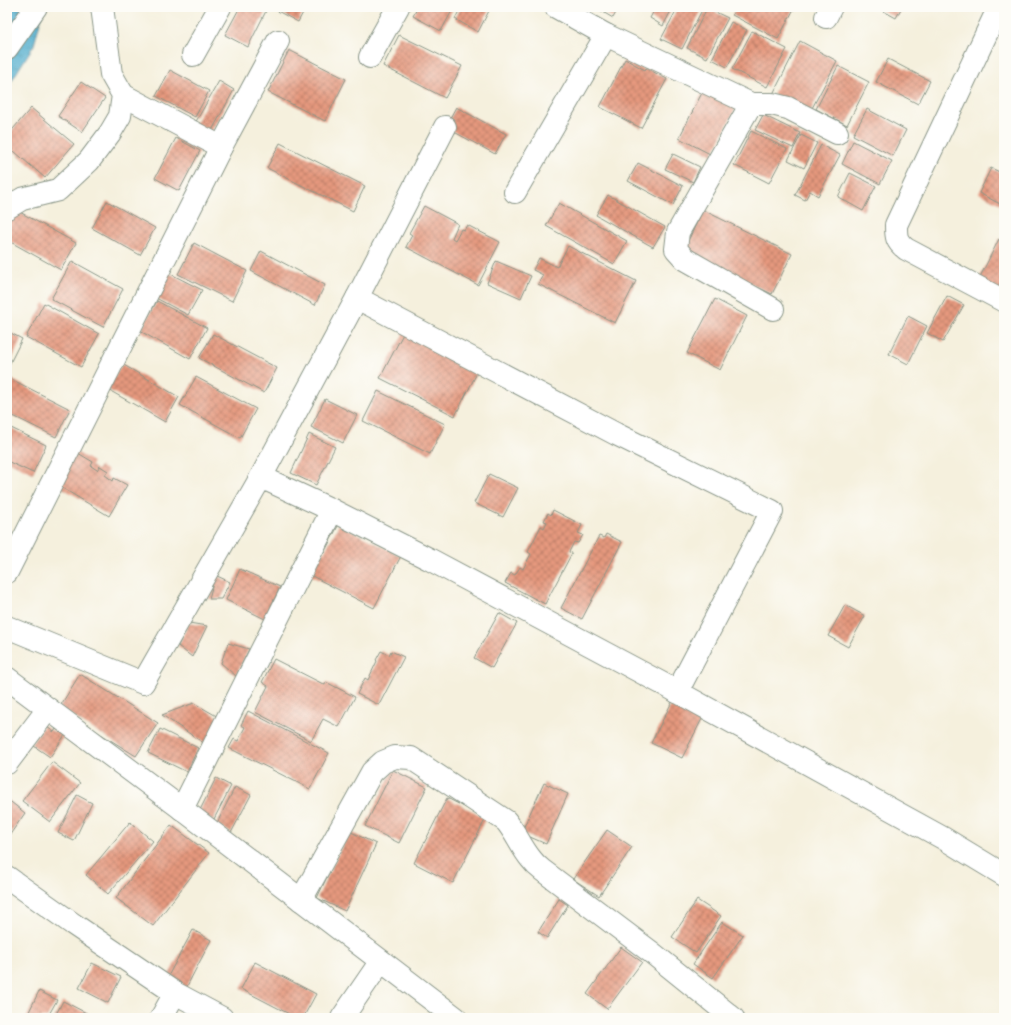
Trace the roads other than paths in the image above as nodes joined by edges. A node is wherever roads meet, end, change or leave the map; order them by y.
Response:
1 (36, 7) edge
2 (102, 7) edge
3 (220, 7) edge
4 (398, 7) edge
5 (556, 7) edge
6 (999, 7) edge
7 (606, 35) junction
8 (278, 41) dead end
9 (7, 48) edge
10 (193, 55) dead end
11 (370, 57) dead end
12 (123, 95) junction
13 (752, 104) junction
14 (445, 127) dead end
15 (837, 133) dead end
16 (221, 147) junction
17 (515, 192) dead end
18 (7, 208) edge
19 (357, 298) junction
20 (1004, 301) edge
21 (773, 309) dead end
22 (261, 477) junction
23 (332, 510) junction
24 (7, 572) edge
25 (7, 627) edge
26 (7, 678) edge
27 (677, 692) junction
28 (48, 708) junction
29 (7, 763) edge
30 (182, 809) junction
31 (1004, 875) edge
32 (7, 877) edge
33 (301, 900) junction
34 (381, 961) junction
35 (175, 992) junction
36 (161, 1018) edge
37 (222, 1018) edge
38 (342, 1018) edge
39 (456, 1018) edge
40 (733, 1018) edge

1 - 9 street
2 - 12 street
3 - 10 street
4 - 11 street
5 - 7 street
6 - 20 street
7 - 13 street
7 - 17 street
8 - 16 street
12 - 16 street
12 - 18 street
13 - 15 street
13 - 21 street
14 - 19 street
16 - 24 street
19 - 22 street
19 - 27 street
22 - 23 street
22 - 25 street
23 - 27 street
23 - 30 street
26 - 28 street
27 - 31 street
28 - 29 street
28 - 30 street
30 - 33 street
32 - 35 street
33 - 34 street
33 - 40 street
34 - 38 street
34 - 39 street
35 - 36 street
35 - 37 street

